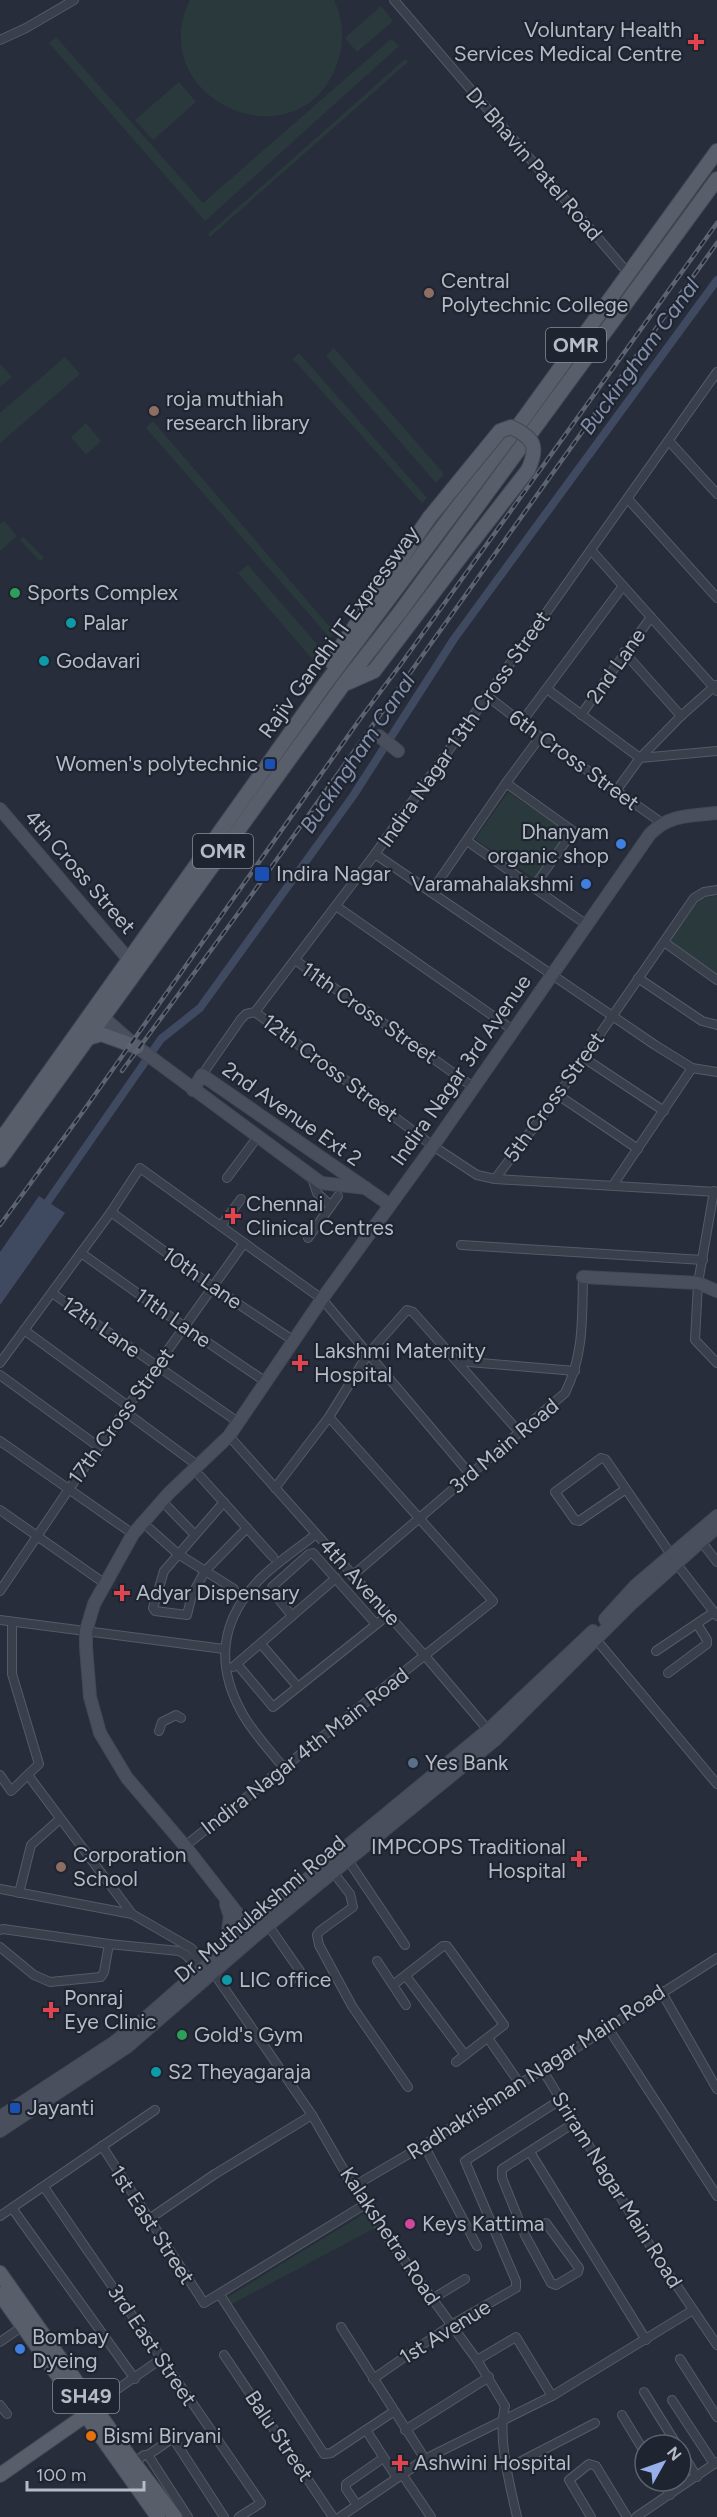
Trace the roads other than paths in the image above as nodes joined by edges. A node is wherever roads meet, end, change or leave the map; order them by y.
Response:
1 (74, 0) edge
2 (394, 0) edge
3 (0, 40) edge
4 (717, 151) edge
5 (717, 179) edge
6 (628, 273) junction
7 (717, 372) edge
8 (669, 441) junction
9 (717, 494) edge
10 (628, 499) junction
11 (591, 550) junction
12 (623, 586) junction
13 (717, 598) edge
14 (651, 617) junction
15 (624, 652) junction
16 (325, 684) junction
17 (343, 685) junction
18 (716, 688) edge
19 (547, 689) junction
20 (486, 695) junction
21 (581, 715) junction
22 (681, 716) junction
23 (521, 723) junction
24 (379, 736) dead end
25 (540, 737) junction
26 (398, 751) dead end
27 (717, 751) edge
28 (640, 759) junction
29 (506, 783) junction
30 (616, 791) junction
31 (0, 809) edge
32 (717, 813) edge
33 (662, 823) junction
34 (467, 841) junction
35 (375, 854) junction
36 (533, 888) junction
37 (717, 890) edge
38 (432, 892) junction
39 (336, 906) junction
40 (587, 925) junction
41 (664, 942) junction
42 (295, 960) junction
43 (130, 961) junction
44 (553, 974) junction
45 (638, 978) junction
46 (717, 980) edge
47 (255, 1012) junction
48 (99, 1013) junction
49 (613, 1016) junction
50 (717, 1025) edge
51 (513, 1030) junction
52 (88, 1038) junction
53 (137, 1047) junction
54 (584, 1058) junction
55 (692, 1068) junction
56 (717, 1072) edge
57 (202, 1075) junction
58 (473, 1087) junction
59 (193, 1090) junction
60 (558, 1095) junction
61 (664, 1111) junction
62 (259, 1135) junction
63 (0, 1141) edge
64 (433, 1146) junction
65 (638, 1149) junction
66 (0, 1160) edge
67 (227, 1178) dead end
68 (316, 1179) junction
69 (495, 1179) junction
70 (613, 1185) junction
71 (366, 1188) junction
72 (716, 1191) edge
73 (338, 1196) dead end
74 (241, 1199) dead end
75 (390, 1205) junction
76 (331, 1206) junction
77 (111, 1212) junction
78 (221, 1226) junction
79 (308, 1238) dead end
80 (244, 1243) junction
81 (461, 1245) dead end
82 (81, 1253) junction
83 (703, 1260) junction
84 (583, 1277) joint
85 (698, 1283) junction
86 (214, 1287) junction
87 (717, 1291) edge
88 (52, 1293) junction
89 (322, 1299) junction
90 (185, 1327) junction
91 (24, 1330) junction
92 (294, 1341) junction
93 (368, 1353) junction
94 (457, 1361) junction
95 (0, 1363) edge
96 (717, 1363) edge
97 (156, 1366) junction
98 (574, 1371) junction
99 (0, 1375) edge
100 (266, 1382) junction
101 (126, 1409) junction
102 (329, 1417) junction
103 (238, 1422) junction
104 (519, 1432) junction
105 (229, 1436) junction
106 (0, 1441) edge
107 (99, 1447) junction
108 (198, 1470) junction
109 (469, 1473) junction
110 (275, 1488) junction
111 (69, 1489) junction
112 (626, 1489) junction
113 (162, 1501) junction
114 (224, 1502) junction
115 (0, 1510) edge
116 (717, 1516) edge
117 (420, 1519) junction
118 (717, 1527) edge
119 (248, 1528) junction
120 (150, 1529) dead end
121 (133, 1534) junction
122 (316, 1534) junction
123 (195, 1535) junction
124 (37, 1536) junction
125 (701, 1541) junction
126 (178, 1554) junction
127 (273, 1557) dead end
128 (674, 1559) junction
129 (717, 1562) edge
130 (205, 1571) junction
131 (352, 1576) junction
132 (336, 1578) junction
133 (104, 1583) junction
134 (0, 1589) edge
135 (234, 1589) dead end
136 (716, 1614) edge
137 (388, 1615) junction
138 (292, 1616) junction
139 (0, 1620) edge
140 (12, 1622) junction
141 (376, 1624) junction
142 (697, 1624) junction
143 (86, 1631) junction
144 (593, 1636) junction
145 (261, 1644) junction
146 (224, 1649) junction
147 (656, 1652) dead end
148 (426, 1656) junction
149 (237, 1664) junction
150 (226, 1673) junction
151 (668, 1673) dead end
152 (298, 1687) junction
153 (181, 1718) dead end
154 (159, 1731) dead end
155 (488, 1731) junction
156 (283, 1767) junction
157 (0, 1775) edge
158 (28, 1775) junction
159 (717, 1784) edge
160 (60, 1819) junction
161 (185, 1846) junction
162 (348, 1860) junction
163 (333, 1872) junction
164 (0, 1889) edge
165 (19, 1893) junction
166 (225, 1900) junction
167 (132, 1914) junction
168 (268, 1925) junction
169 (0, 1930) edge
170 (251, 1932) junction
171 (109, 1944) junction
172 (405, 1945) dead end
173 (226, 1946) junction
174 (0, 1947) edge
175 (193, 1955) junction
176 (717, 1958) edge
177 (377, 1961) dead end
178 (206, 1968) junction
179 (406, 1976) junction
180 (289, 1982) dead end
181 (393, 1985) junction
182 (661, 1991) junction
183 (406, 2005) dead end
184 (608, 2028) junction
185 (488, 2038) junction
186 (465, 2055) junction
187 (456, 2062) dead end
188 (542, 2069) junction
189 (520, 2084) junction
190 (408, 2087) dead end
191 (717, 2089) edge
192 (560, 2100) junction
193 (154, 2110) dead end
194 (312, 2115) junction
195 (0, 2117) edge
196 (574, 2123) junction
197 (0, 2132) edge
198 (424, 2145) junction
199 (102, 2146) junction
200 (530, 2152) junction
201 (354, 2186) junction
202 (44, 2187) junction
203 (717, 2196) edge
204 (364, 2205) junction
205 (12, 2208) junction
206 (0, 2216) edge
207 (148, 2219) junction
208 (546, 2223) dead end
209 (477, 2246) dead end
210 (0, 2273) edge
211 (465, 2279) dead end
212 (0, 2294) edge
213 (220, 2295) junction
214 (432, 2299) junction
215 (693, 2310) junction
216 (451, 2325) junction
217 (23, 2326) junction
218 (341, 2327) dead end
219 (646, 2340) junction
220 (0, 2342) edge
221 (717, 2345) edge
222 (224, 2355) dead end
223 (161, 2359) junction
224 (680, 2359) dead end
225 (477, 2360) junction
226 (489, 2377) junction
227 (135, 2379) junction
228 (373, 2379) junction
229 (644, 2392) dead end
230 (552, 2396) junction
231 (672, 2400) dead end
232 (0, 2405) edge
233 (90, 2411) junction
234 (393, 2412) junction
235 (7, 2414) dead end
236 (622, 2415) dead end
237 (717, 2417) edge
238 (502, 2420) junction
239 (595, 2422) dead end
240 (366, 2430) junction
241 (405, 2430) junction
242 (633, 2433) edge
243 (670, 2433) edge
244 (148, 2455) junction
245 (425, 2459) junction
246 (379, 2461) dead end
247 (134, 2463) junction
248 (716, 2463) edge
249 (508, 2468) junction
250 (693, 2470) edge
251 (0, 2475) edge
252 (399, 2476) junction
253 (697, 2477) junction
254 (670, 2495) joint
255 (357, 2505) junction
256 (219, 2515) edge
257 (623, 2516) edge
258 (158, 2517) edge
259 (175, 2517) edge
260 (188, 2517) edge
261 (239, 2517) edge
262 (333, 2517) edge
263 (340, 2517) edge
264 (431, 2517) edge
265 (518, 2517) edge
266 (591, 2517) edge
267 (636, 2517) edge

1 - 3 street
2 - 6 street, Dr Bhavin Patel Road
4 - 6 main road, Rajiv Gandhi IT Expressway / OMR
5 - 17 main road, Rajiv Gandhi IT Expressway / OMR
6 - 16 main road, Rajiv Gandhi IT Expressway / OMR
7 - 8 street, Indira Nagar 13th Cross Street
8 - 9 street
8 - 10 street, Indira Nagar 13th Cross Street
10 - 11 street, Indira Nagar 13th Cross Street
10 - 13 street
11 - 12 street
11 - 20 street, Indira Nagar 13th Cross Street
12 - 14 street
12 - 19 street
14 - 15 street, 2nd Lane
14 - 18 street
15 - 21 street, 2nd Lane
15 - 22 street
16 - 17 main road, bridge
16 - 43 main road, Rajiv Gandhi IT Expressway / OMR
17 - 48 main road, Rajiv Gandhi IT Expressway / OMR
18 - 22 street
19 - 21 street
19 - 23 street
20 - 23 street, 6th Cross Street
20 - 35 street, Indira Nagar 13th Cross Street
21 - 28 street
22 - 28 street
23 - 25 street, 6th Cross Street
24 - 26 street
25 - 29 street
25 - 30 street, 6th Cross Street
27 - 28 street
28 - 30 street
29 - 34 street
29 - 36 street
30 - 33 street, 6th Cross Street
31 - 43 street, 4th Cross Street
32 - 33 street
33 - 40 street, Indira Nagar 3rd Avenue
34 - 36 street
34 - 38 street
35 - 38 street
35 - 39 street, Indira Nagar 13th Cross Street
36 - 40 street
37 - 41 street
38 - 44 street
39 - 42 street, Indira Nagar 13th Cross Street
39 - 51 street
40 - 44 street, Indira Nagar 3rd Avenue
41 - 45 street
41 - 46 street
42 - 47 street, Indira Nagar 13th Cross Street
42 - 58 street, 11th Cross Street
43 - 48 main road, Rajiv Gandhi IT Expressway / OMR
44 - 49 street
44 - 51 street, Indira Nagar 3rd Avenue
45 - 49 street
45 - 50 street
47 - 57 street, Indira Nagar 13th Cross Street
47 - 64 street, 12th Cross Street
48 - 52 main road, Rajiv Gandhi IT Expressway / OMR
48 - 53 street
48 - 63 main road, Rajiv Gandhi IT Expressway / OMR
49 - 54 street, 5th Cross Street
49 - 55 street
51 - 58 street, Indira Nagar 3rd Avenue
52 - 53 main road
52 - 66 main road, Rajiv Gandhi IT Expressway / OMR
53 - 59 street
54 - 60 street, 5th Cross Street
54 - 61 street
55 - 56 street
55 - 61 street
57 - 59 street
57 - 71 street, 2nd Avenue Ext 2
58 - 64 street, Indira Nagar 3rd Avenue
59 - 62 street
60 - 65 street
60 - 69 street, 5th Cross Street
61 - 65 street
62 - 67 street
62 - 68 street
64 - 69 street, 12th Cross Street
64 - 75 street, Indira Nagar 3rd Avenue
65 - 70 street
68 - 71 street
68 - 76 street
69 - 70 street, 12th Cross Street
70 - 72 street, 12th Cross Street
71 - 75 street, 2nd Avenue Ext 2
72 - 83 street
73 - 76 street
74 - 78 street
75 - 89 street, Indira Nagar 3rd Avenue
76 - 79 street
77 - 78 street
77 - 82 street
77 - 86 street, 10th Lane
78 - 80 street
80 - 86 street, 17th Cross Street
80 - 89 street
81 - 83 street
82 - 88 street
82 - 90 street, 11th Lane
83 - 85 street
84 - 85 street
84 - 98 street, 3rd Main Road
85 - 87 street
85 - 96 street
86 - 90 street, 17th Cross Street
86 - 92 street, 10th Lane
88 - 91 street
88 - 97 street, 12th Lane
89 - 92 street, Indira Nagar 3rd Avenue
89 - 93 street
90 - 97 street, 17th Cross Street
90 - 100 street, 11th Lane
91 - 95 street
91 - 101 street
92 - 100 street, Indira Nagar 3rd Avenue
93 - 94 street
93 - 102 street
93 - 109 street
94 - 98 street
94 - 104 street
97 - 101 street, 17th Cross Street
97 - 103 street, 12th Lane
98 - 104 street, 3rd Main Road
99 - 107 street
100 - 103 street, Indira Nagar 3rd Avenue
101 - 107 street, 17th Cross Street
101 - 108 street
102 - 110 street
102 - 117 street
103 - 105 street, Indira Nagar 3rd Avenue
104 - 109 street, 3rd Main Road
105 - 108 street, Indira Nagar 3rd Avenue
105 - 110 street, 4th Avenue
106 - 111 street
107 - 111 street, 17th Cross Street
108 - 113 street, Indira Nagar 3rd Avenue
108 - 114 street
109 - 117 street, 3rd Main Road
110 - 122 street, 4th Avenue
111 - 121 street
111 - 124 street, 17th Cross Street
112 - 112 street
112 - 128 street
113 - 121 street, Indira Nagar 3rd Avenue
113 - 123 street
114 - 119 street
114 - 123 street
115 - 124 street
116 - 128 street, Dr. Muthulakshmi Road
117 - 131 street, 3rd Main Road
117 - 148 street, Indira Nagar 4th Main Road
118 - 125 street, Dr. Muthulakshmi Road
119 - 127 street
119 - 130 street
120 - 126 street
121 - 133 street, Indira Nagar 3rd Avenue
122 - 131 street, 4th Avenue
122 - 146 street
123 - 126 street
124 - 133 street
124 - 134 street, 17th Cross Street
125 - 128 street, Dr. Muthulakshmi Road
125 - 129 street
126 - 130 street
126 - 130 street
128 - 136 street
128 - 144 street, Dr. Muthulakshmi Road
130 - 135 street
131 - 137 street, 4th Avenue
132 - 138 street
132 - 138 street
132 - 141 street
133 - 143 street, Indira Nagar 3rd Avenue
136 - 142 street
137 - 141 street
137 - 148 street, 4th Avenue
138 - 145 street
139 - 140 street
140 - 143 street
140 - 158 street
141 - 152 street
142 - 147 street
142 - 151 street
143 - 146 street
143 - 161 street, Indira Nagar 3rd Avenue
144 - 155 street, Dr. Muthulakshmi Road
144 - 159 street
144 - 162 street, Dr. Muthulakshmi Road
145 - 149 street
145 - 152 street
146 - 150 street
148 - 155 street, 4th Avenue
148 - 156 street, Indira Nagar 4th Main Road
149 - 150 street
149 - 152 street
150 - 156 street
153 - 154 street
155 - 170 street, Dr. Muthulakshmi Road
156 - 161 street, Indira Nagar 4th Main Road
157 - 158 street
158 - 160 street
160 - 165 street
160 - 167 street
161 - 166 street, Indira Nagar 3rd Avenue
162 - 163 street, Dr. Muthulakshmi Road
162 - 172 street
163 - 168 street, Dr. Muthulakshmi Road
163 - 190 street
164 - 165 street
165 - 167 street
166 - 170 street, Indira Nagar 3rd Avenue
166 - 173 street
167 - 175 street, Kalakshetra Road
168 - 170 street, Dr. Muthulakshmi Road
168 - 180 street
169 - 171 street
170 - 173 street, Dr. Muthulakshmi Road
170 - 178 street, Dr. Muthulakshmi Road
171 - 174 street
171 - 175 street
173 - 178 street, Dr. Muthulakshmi Road
175 - 178 street, Kalakshetra Road
176 - 182 street, Radhakrishnan Nagar Main Road
177 - 181 street
178 - 194 street, Kalakshetra Road
178 - 195 street, Dr. Muthulakshmi Road
178 - 197 street, Dr. Muthulakshmi Road
179 - 181 street
179 - 185 street
179 - 186 street
181 - 183 street
182 - 184 street, Radhakrishnan Nagar Main Road
182 - 191 street
184 - 188 street, Radhakrishnan Nagar Main Road
184 - 203 street
185 - 186 street
185 - 189 street
186 - 187 street
188 - 189 street, Radhakrishnan Nagar Main Road
188 - 192 street, Sriram Nagar Main Road
189 - 198 street, Radhakrishnan Nagar Main Road
192 - 196 street, Sriram Nagar Main Road
192 - 216 street, 1st Avenue
193 - 199 street
194 - 201 street, Kalakshetra Road
194 - 207 street
196 - 200 street
196 - 215 street, Sriram Nagar Main Road
198 - 201 street, Radhakrishnan Nagar Main Road
198 - 209 street
199 - 202 street
199 - 207 street, 1st East Street
200 - 208 street
200 - 219 street
201 - 204 street, Kalakshetra Road
202 - 205 street
202 - 223 street, 3rd East Street
204 - 213 street
204 - 214 street, Kalakshetra Road
205 - 206 street
205 - 227 street
207 - 213 street, 1st East Street
210 - 233 main road, SH49
211 - 214 street
212 - 217 main road, SH49
213 - 240 street, Balu Street
214 - 216 street, Kalakshetra Road
215 - 219 street
215 - 221 street, Sriram Nagar Main Road
216 - 225 street, Kalakshetra Road
216 - 228 street, 1st Avenue
217 - 220 street
217 - 233 main road, SH49
218 - 228 street
219 - 230 street
222 - 262 street, Balu Street
223 - 227 street
223 - 261 street, 3rd East Street
224 - 237 street
225 - 226 street, Kalakshetra Road
225 - 230 street
226 - 238 street, Kalakshetra Road
226 - 241 street
227 - 233 street
228 - 234 street
229 - 243 street
230 - 238 street
231 - 248 street
232 - 235 street
233 - 247 main road, SH49
233 - 251 main road
233 - 258 main road, SH49
234 - 240 street
234 - 241 street
236 - 242 street
238 - 245 street
238 - 249 street, Kalakshetra Road
239 - 249 street
240 - 252 street
241 - 245 street
244 - 247 street
244 - 256 street
244 - 260 street
245 - 252 street
246 - 255 street
247 - 259 main road, SH49
248 - 253 street
249 - 265 street, Kalakshetra Road
250 - 253 street
252 - 255 street
252 - 264 street
253 - 254 street
254 - 267 street
255 - 263 street
257 - 266 street

